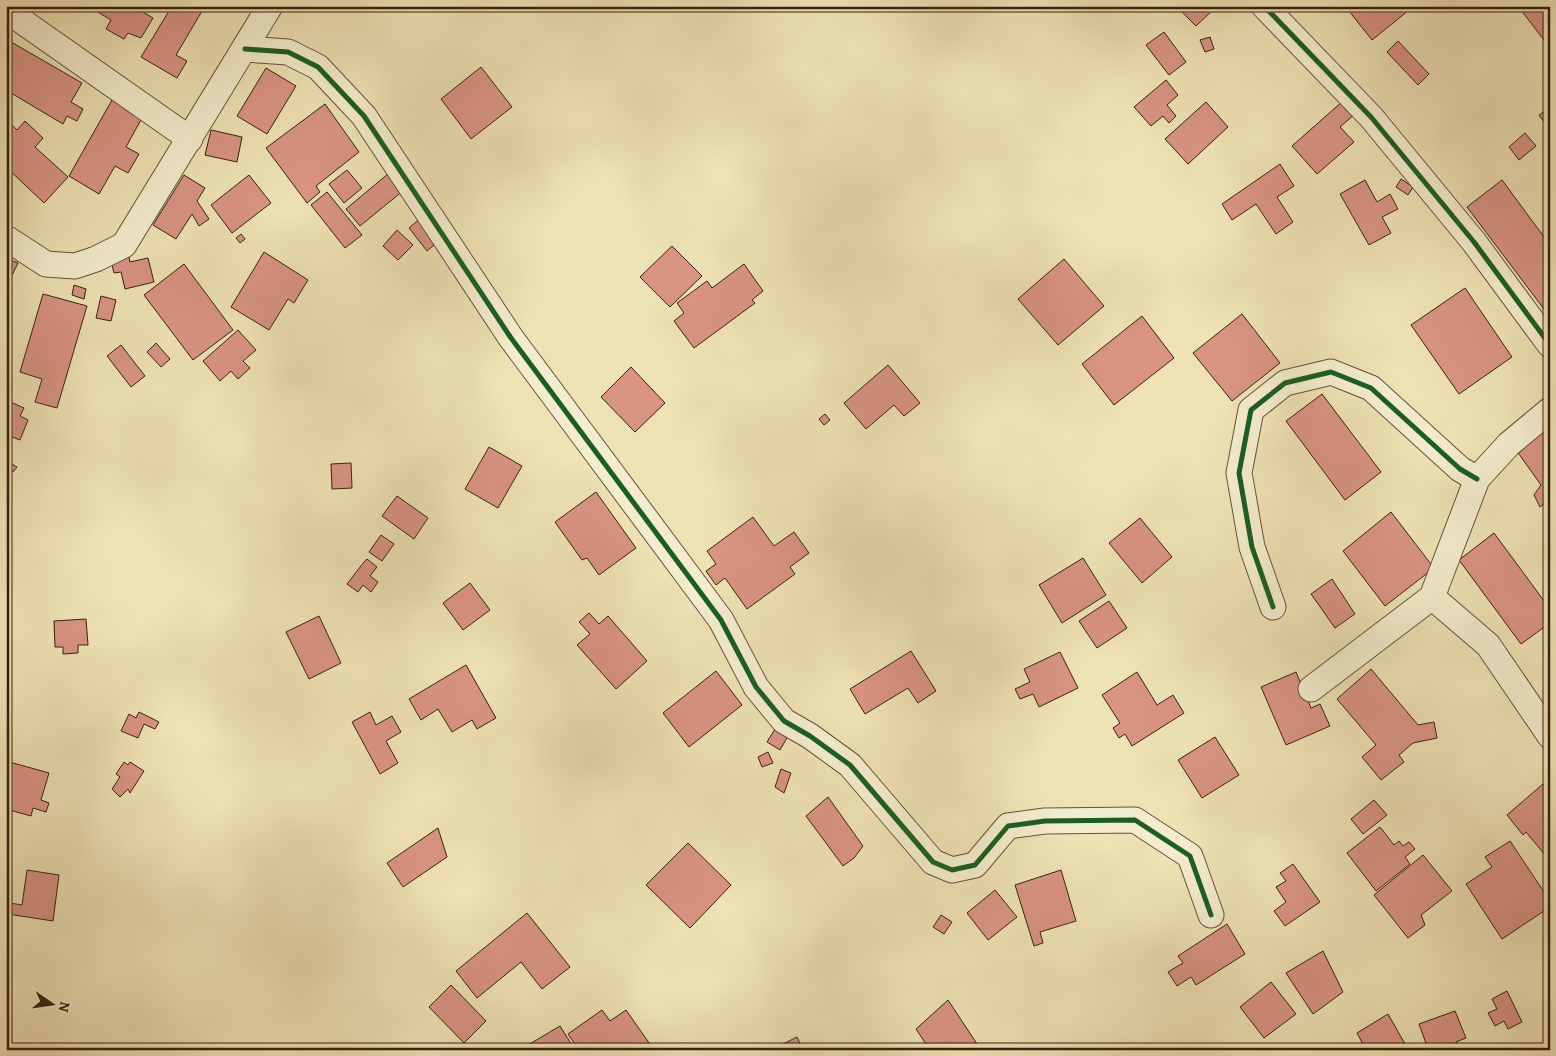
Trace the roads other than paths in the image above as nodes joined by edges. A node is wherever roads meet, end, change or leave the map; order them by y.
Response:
1 (270, 6) edge
2 (1264, 6) edge
3 (6, 10) edge
4 (245, 49) junction
5 (190, 139) junction
6 (6, 238) edge
7 (1550, 345) edge
8 (1550, 410) edge
9 (1477, 479) junction
10 (1432, 597) junction
11 (1273, 608) dead end
12 (1311, 689) dead end
13 (1550, 736) edge
14 (1211, 915) dead end

1 - 4 street
2 - 7 street
3 - 5 street
4 - 5 street
4 - 14 street
5 - 6 street
8 - 9 street
9 - 10 street
9 - 11 street
10 - 12 street
10 - 13 street

